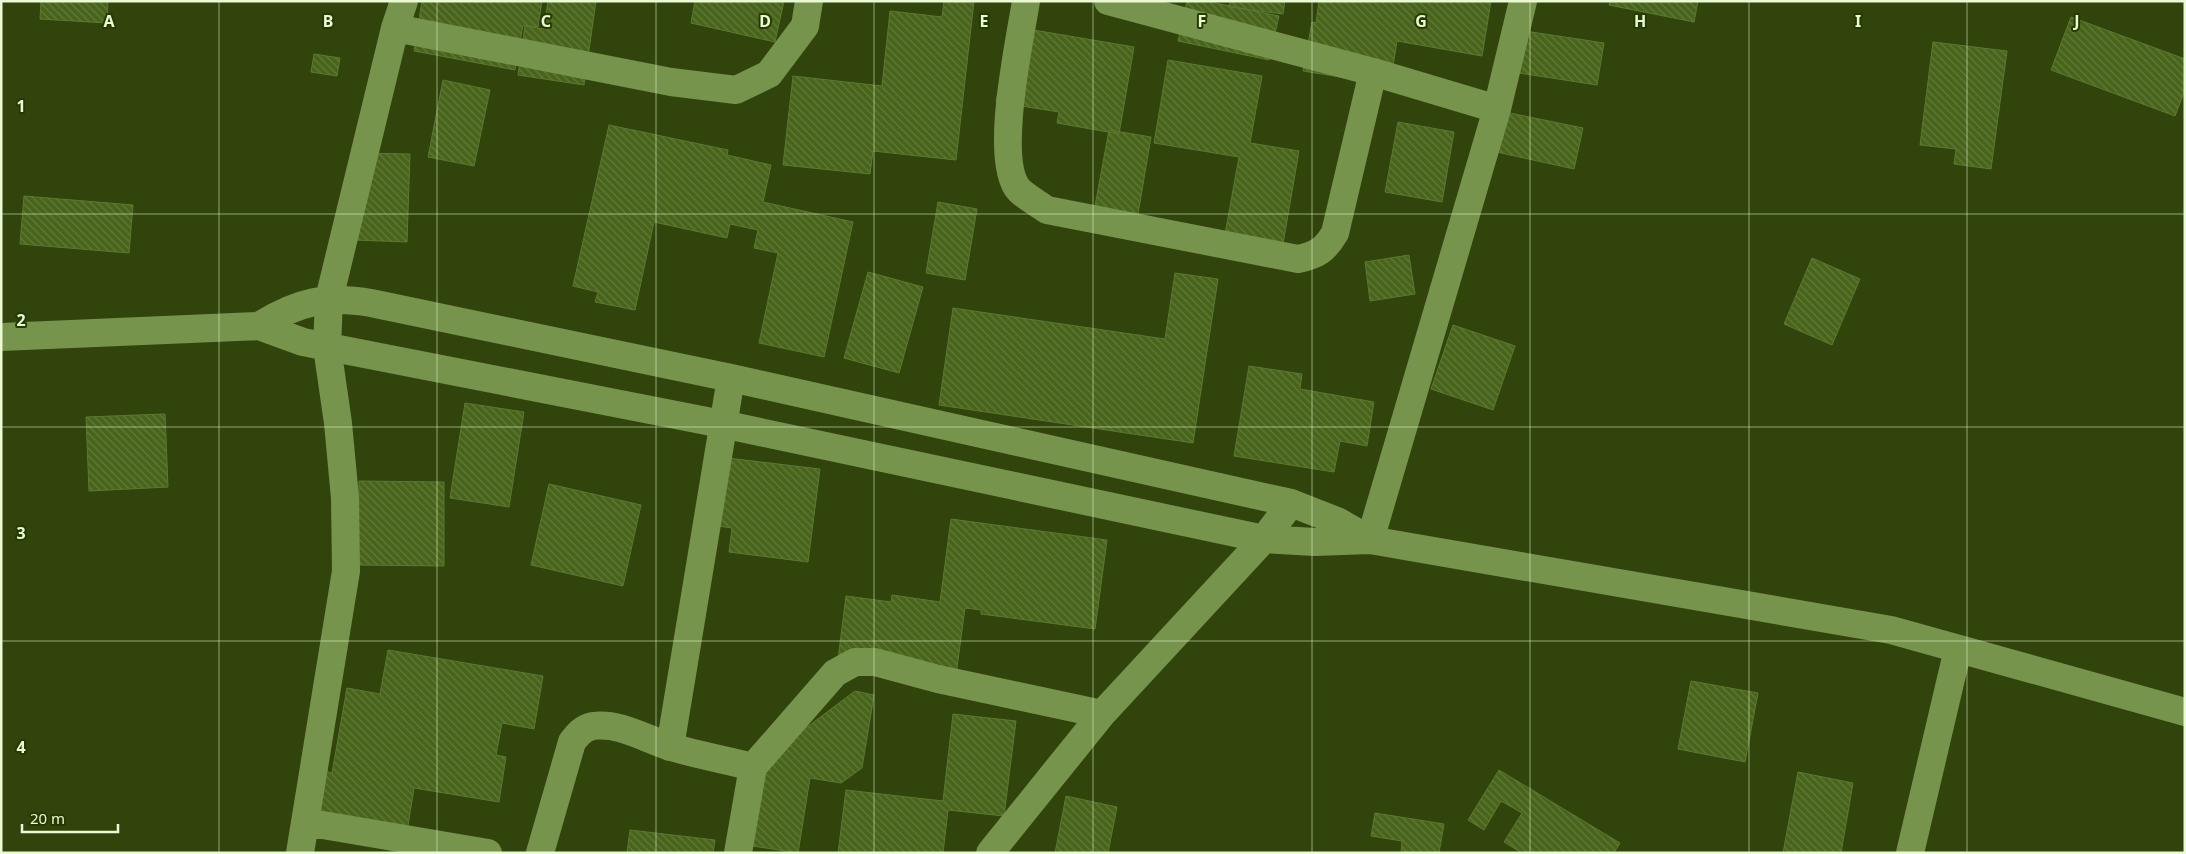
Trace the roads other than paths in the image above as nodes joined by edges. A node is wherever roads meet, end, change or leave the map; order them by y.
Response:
1 (404, 1) edge
2 (810, 1) edge
3 (1026, 1) edge
4 (1108, 1) edge
5 (1524, 1) edge
6 (395, 28) junction
7 (1373, 72) junction
8 (1497, 110) junction
9 (329, 299) junction
10 (259, 326) junction
11 (1, 336) edge
12 (326, 347) junction
13 (731, 378) junction
14 (722, 424) junction
15 (1291, 503) junction
16 (1264, 539) junction
17 (1370, 540) junction
18 (1958, 649) junction
19 (2185, 712) edge
20 (1102, 714) junction
21 (670, 747) junction
22 (753, 767) junction
23 (305, 822) junction
24 (300, 853) edge
25 (488, 853) edge
26 (540, 853) edge
27 (738, 853) edge
28 (990, 853) edge
29 (1910, 853) edge

1 - 6 street
2 - 6 street
3 - 7 street
4 - 7 street
5 - 8 street
6 - 9 street
7 - 8 street
8 - 17 street
9 - 10 street
9 - 12 street
9 - 13 street
10 - 11 street
10 - 12 street
12 - 14 street
12 - 23 street
13 - 14 street
13 - 15 street
14 - 16 street
14 - 21 street
15 - 16 street
15 - 17 street
16 - 17 street
16 - 20 street
17 - 18 street
18 - 19 street
18 - 29 street
20 - 22 street
20 - 28 street
21 - 22 street
21 - 26 street
22 - 27 street
23 - 24 street
23 - 25 street

